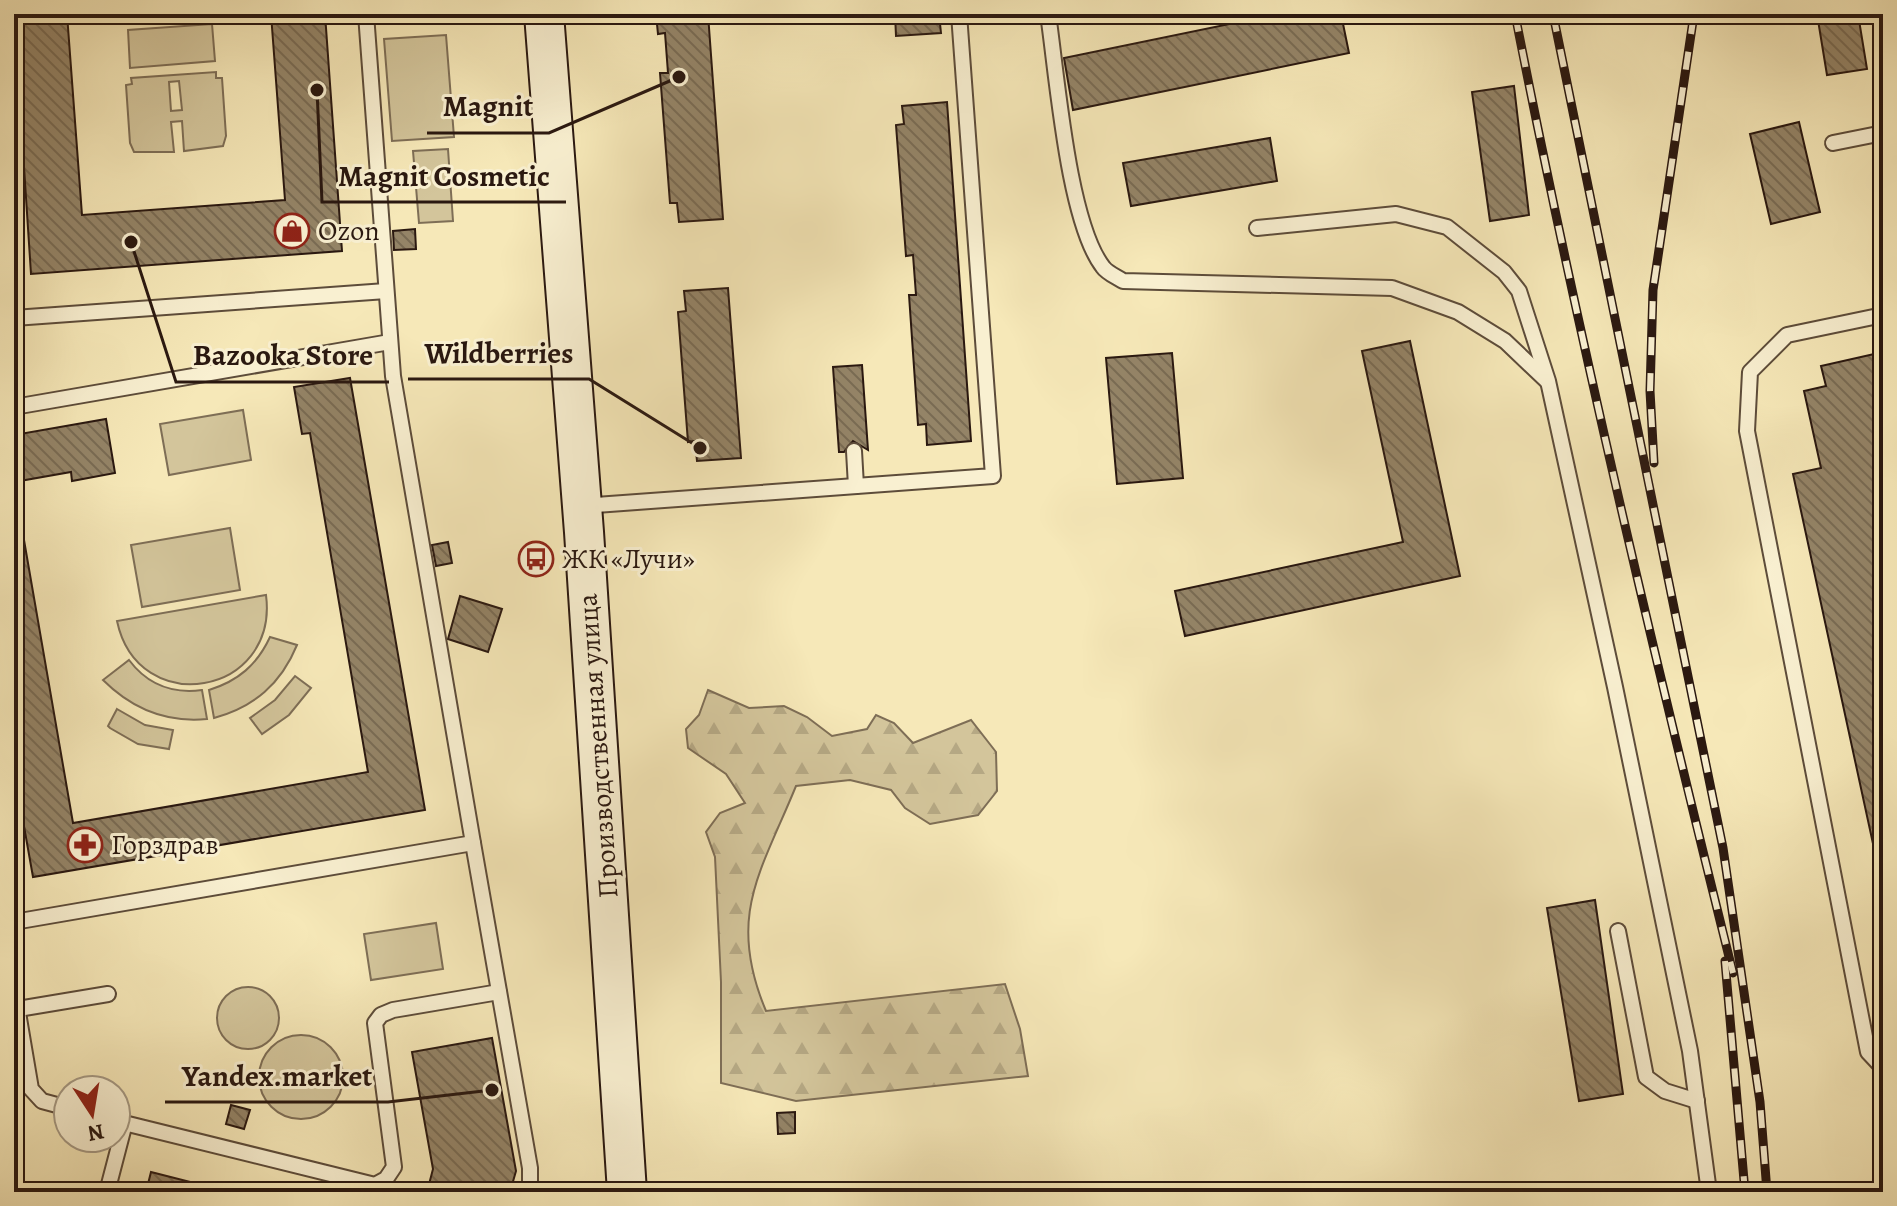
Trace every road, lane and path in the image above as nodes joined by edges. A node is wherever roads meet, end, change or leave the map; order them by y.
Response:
1 (366, 14) edge
2 (544, 14) edge
3 (959, 14) edge
4 (1048, 14) edge
5 (1883, 133) edge
6 (1833, 143) dead end
7 (1257, 228) dead end
8 (386, 291) junction
9 (1883, 315) edge
10 (14, 318) edge
11 (390, 342) junction
12 (1548, 381) junction
13 (14, 407) edge
14 (854, 451) dead end
15 (856, 486) junction
16 (582, 506) junction
17 (473, 843) junction
18 (14, 922) edge
19 (1618, 931) dead end
20 (14, 989) edge
21 (499, 992) junction
22 (108, 994) dead end
23 (18, 1009) junction
24 (1883, 1068) edge
25 (1697, 1101) junction
26 (52, 1104) edge
27 (132, 1125) edge
28 (115, 1154) edge
29 (107, 1192) edge
30 (530, 1192) edge
31 (627, 1192) edge
32 (1709, 1192) edge

1 - 8 lane
2 - 16 main road, Производственная улица
3 - 15 lane
4 - 12 lane
5 - 6 lane
7 - 12 lane
8 - 10 lane
8 - 11 lane
9 - 24 lane
11 - 13 lane
11 - 17 lane
12 - 25 lane
14 - 15 lane
15 - 16 lane
16 - 31 main road, Производственная улица
17 - 18 lane
17 - 21 lane
19 - 25 lane
20 - 23 lane
21 - 27 lane
21 - 30 lane
22 - 23 lane
23 - 26 lane
25 - 32 lane
28 - 29 lane

